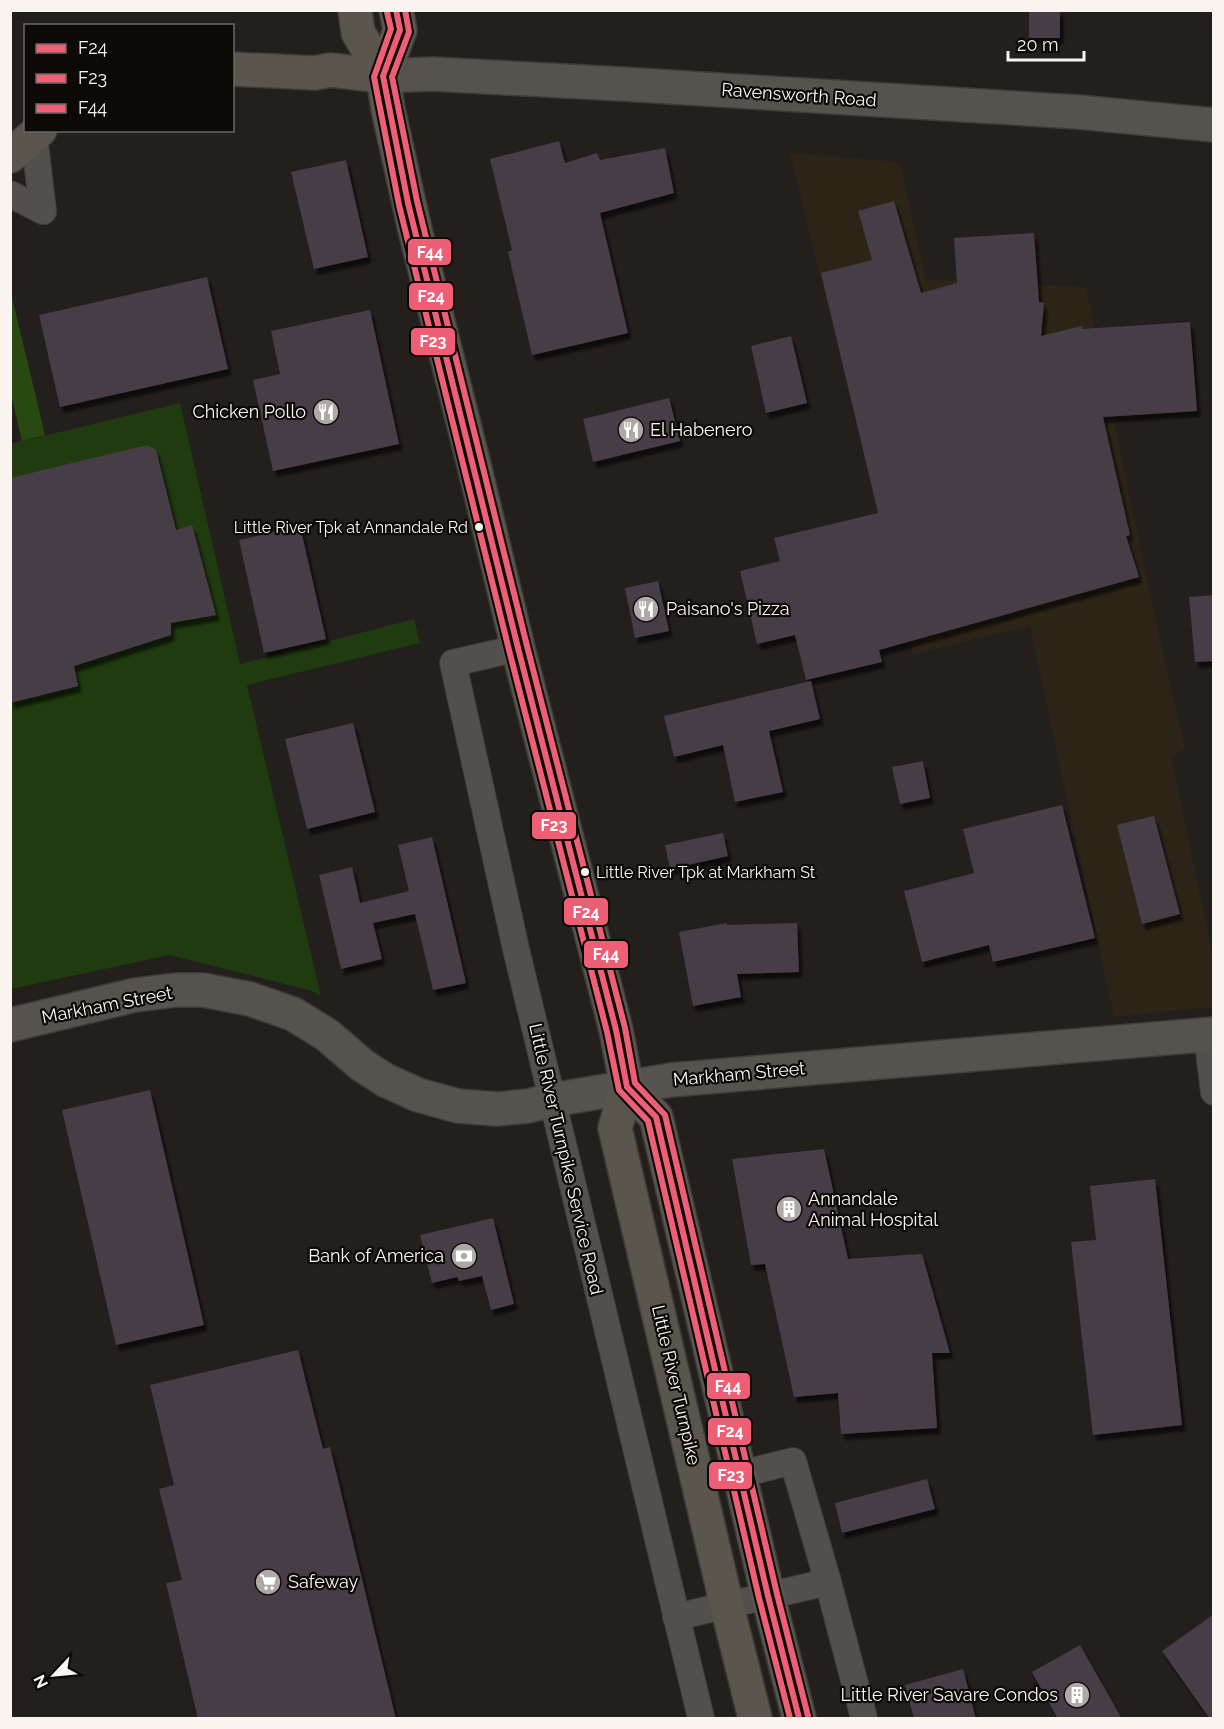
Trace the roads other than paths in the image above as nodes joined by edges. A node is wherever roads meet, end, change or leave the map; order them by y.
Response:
1 (355, 10) edge
2 (396, 10) edge
3 (234, 69) edge
4 (383, 76) junction
5 (1206, 121) edge
6 (28, 141) edge
7 (10, 194) edge
8 (518, 648) junction
9 (10, 1025) edge
10 (1210, 1035) edge
11 (627, 1087) junction
12 (1214, 1092) edge
13 (552, 1100) junction
14 (741, 1474) junction
15 (828, 1582) junction
16 (768, 1596) junction
17 (727, 1606) junction
18 (676, 1617) junction
19 (701, 1719) edge
20 (755, 1719) edge
21 (800, 1719) edge
22 (864, 1719) edge

1 - 4 main road, Little River Turnpike
2 - 4 main road
3 - 4 main road
4 - 5 street, Ravensworth Road
4 - 8 main road, Little River Turnpike
6 - 7 street
8 - 11 main road, Little River Turnpike
8 - 13 street, Little River Turnpike Service Road
9 - 13 street, Markham Street
10 - 11 street, Markham Street
10 - 12 street
11 - 13 street, Markham Street
11 - 14 main road
11 - 17 main road, Little River Turnpike
13 - 18 street, Little River Turnpike Service Road
14 - 15 street
14 - 16 main road
15 - 16 street
15 - 22 street
16 - 17 street
16 - 21 main road
17 - 18 street
17 - 20 main road, Little River Turnpike
18 - 19 street, Little River Turnpike Service Road

